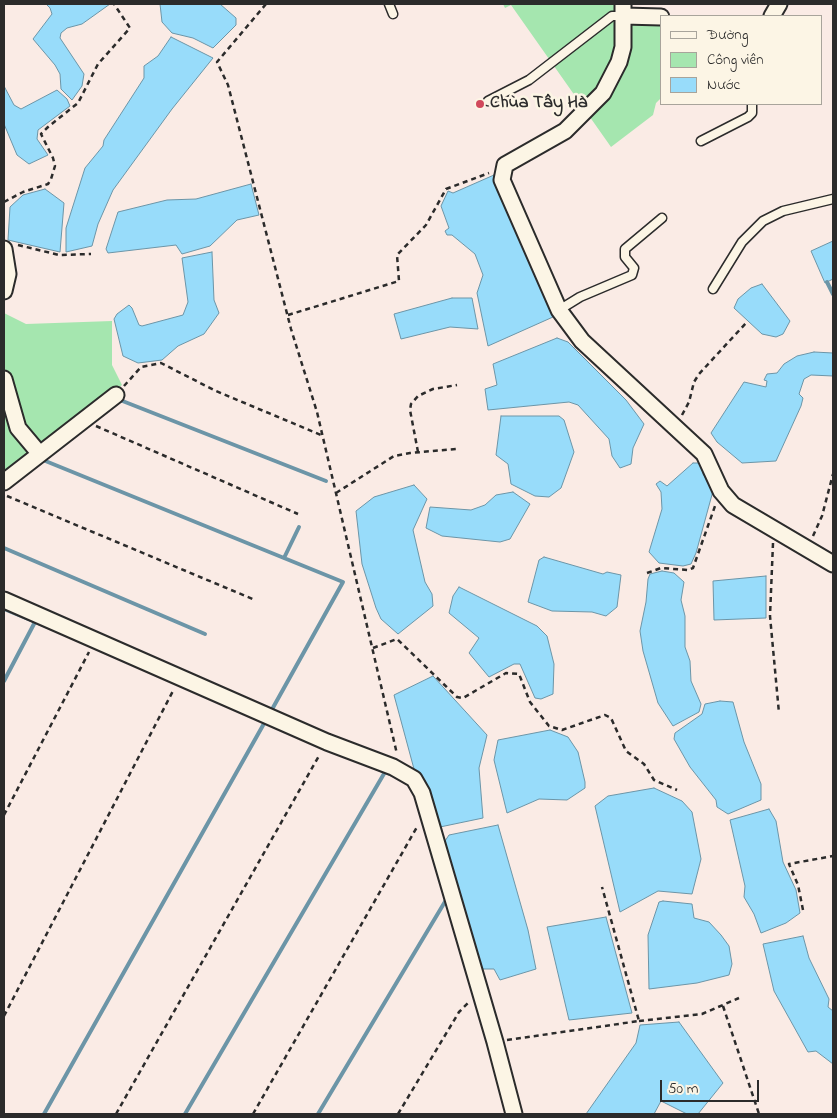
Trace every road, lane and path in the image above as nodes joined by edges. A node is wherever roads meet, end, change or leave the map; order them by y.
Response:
1 (114, 4) edge
2 (266, 4) edge
3 (389, 4) edge
4 (779, 4) edge
5 (624, 10) edge
6 (393, 14) dead end
7 (773, 15) edge
8 (660, 17) edge
9 (488, 101) dead end
10 (752, 105) edge
11 (701, 141) dead end
12 (502, 171) junction
13 (833, 200) edge
14 (4, 202) edge
15 (662, 218) dead end
16 (7, 246) edge
17 (91, 254) dead end
18 (713, 289) dead end
19 (4, 291) edge
20 (559, 310) junction
21 (288, 315) junction
22 (746, 323) dead end
23 (4, 379) edge
24 (457, 385) dead end
25 (116, 395) joint
26 (83, 421) junction
27 (673, 427) junction
28 (322, 435) junction
29 (456, 449) dead end
30 (418, 452) junction
31 (39, 453) junction
32 (833, 474) edge
33 (4, 482) edge
34 (336, 493) junction
35 (4, 494) edge
36 (726, 498) junction
37 (298, 514) dead end
38 (773, 528) junction
39 (807, 549) junction
40 (833, 564) edge
41 (647, 573) dead end
42 (4, 600) edge
43 (255, 600) dead end
44 (95, 640) junction
45 (373, 648) junction
46 (180, 677) junction
47 (779, 713) dead end
48 (327, 742) junction
49 (393, 767) junction
50 (677, 790) dead end
51 (426, 810) junction
52 (4, 815) edge
53 (833, 856) edge
54 (602, 887) dead end
55 (803, 910) dead end
56 (480, 991) junction
57 (739, 998) dead end
58 (723, 1006) junction
59 (4, 1016) edge
60 (639, 1021) junction
61 (495, 1042) junction
62 (116, 1114) edge
63 (253, 1114) edge
64 (398, 1114) edge
65 (514, 1114) edge
66 (758, 1114) edge

1 - 14 path
2 - 21 path
3 - 6 lane
4 - 7 street
5 - 8 street
5 - 9 lane
5 - 12 street
10 - 11 lane
12 - 20 street
12 - 21 path
13 - 18 lane
15 - 20 lane
16 - 17 path
16 - 19 street
20 - 27 street
21 - 28 path
22 - 27 path
23 - 31 street
24 - 30 path
25 - 26 street
25 - 28 path
26 - 31 street
26 - 37 path
27 - 36 street
28 - 34 path
29 - 30 path
30 - 34 path
31 - 33 street
32 - 39 path
34 - 45 path
35 - 43 path
36 - 38 street
36 - 41 path
38 - 39 street
38 - 47 path
39 - 40 street
42 - 44 street
44 - 46 street
44 - 52 path
45 - 49 path
45 - 50 path
46 - 48 street
46 - 59 path
48 - 49 street
48 - 62 path
49 - 51 street
51 - 56 street
51 - 63 path
53 - 55 path
54 - 60 path
56 - 61 street
56 - 64 path
57 - 58 path
58 - 60 path
58 - 66 path
60 - 61 path
61 - 65 street

